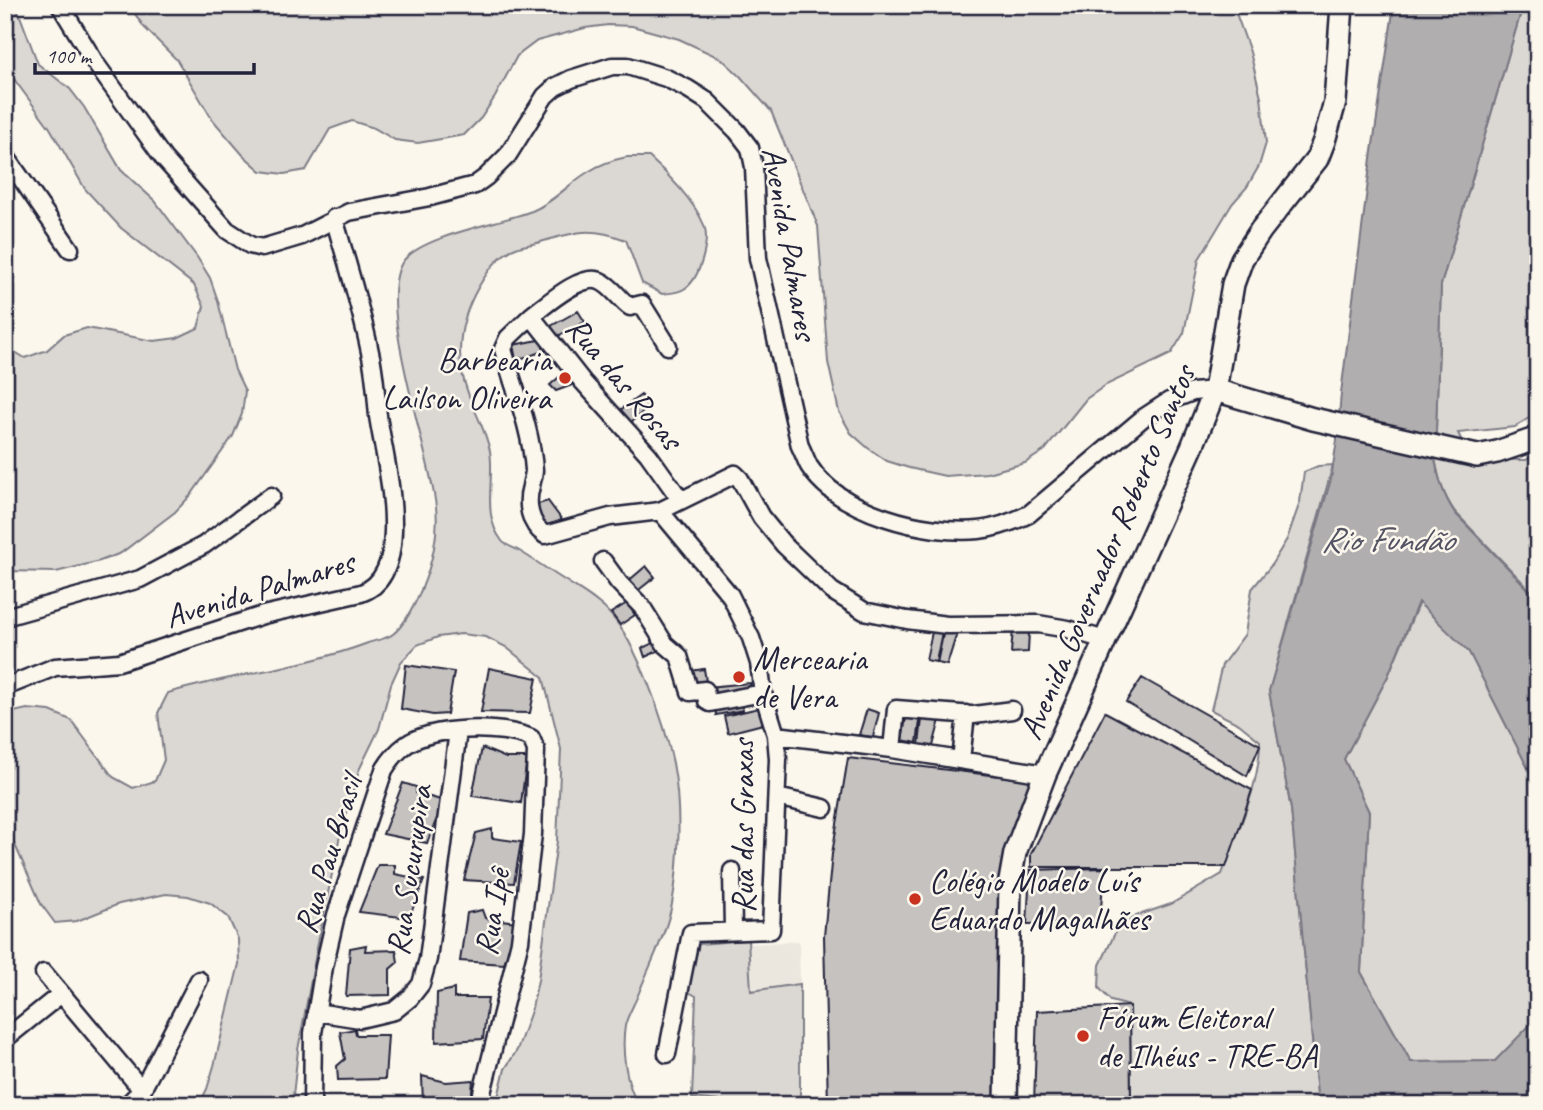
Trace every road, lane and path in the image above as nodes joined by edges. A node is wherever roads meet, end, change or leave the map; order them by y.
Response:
1 (60, 5) edge
2 (1342, 5) edge
3 (5, 155) edge
4 (334, 218) junction
5 (70, 249) dead end
6 (531, 316) junction
7 (668, 346) dead end
8 (1215, 390) junction
9 (1538, 438) edge
10 (271, 496) dead end
11 (680, 499) junction
12 (660, 511) junction
13 (603, 561) dead end
14 (5, 617) edge
15 (1105, 640) junction
16 (5, 687) edge
17 (763, 694) junction
18 (1012, 710) dead end
19 (966, 714) junction
20 (458, 731) junction
21 (519, 733) joint
22 (776, 735) junction
23 (892, 749) junction
24 (961, 760) junction
25 (1045, 774) junction
26 (777, 797) junction
27 (824, 808) dead end
28 (732, 871) dead end
29 (733, 930) junction
30 (44, 973) dead end
31 (199, 980) dead end
32 (61, 995) junction
33 (316, 1012) junction
34 (5, 1039) edge
35 (667, 1054) dead end
36 (142, 1090) junction
37 (127, 1105) edge
38 (312, 1105) edge
39 (479, 1105) edge
40 (1006, 1105) edge

1 - 4 street
2 - 8 main road, Avenida Governador Roberto Santos
3 - 5 street
4 - 8 street, Avenida Palmares
4 - 16 street, Avenida Palmares
6 - 7 street, Rua das Rosas
6 - 11 street, Rua das Rosas
6 - 12 street
8 - 9 main road
8 - 15 main road, Avenida Governador Roberto Santos
10 - 14 street
11 - 12 street
11 - 15 street
12 - 17 street, Rua das Graxas
13 - 17 street
15 - 25 main road, Avenida Governador Roberto Santos
17 - 22 street, Rua das Graxas
18 - 19 street
19 - 23 street
19 - 24 street
20 - 21 street, Rua Pau Brasil
20 - 33 street, Rua Pau Brasil
20 - 33 street, Rua Sucurupira
21 - 39 street, Rua Ipê
22 - 23 street
22 - 26 street, Rua das Graxas
23 - 24 street
24 - 25 street
25 - 40 main road, Avenida Governador Roberto Santos
26 - 27 street
26 - 29 street, Rua das Graxas
28 - 29 street
29 - 35 street, Rua das Graxas
30 - 32 street
31 - 36 street
32 - 34 street
32 - 36 street
33 - 38 street, Rua Pau Brasil
36 - 37 street

